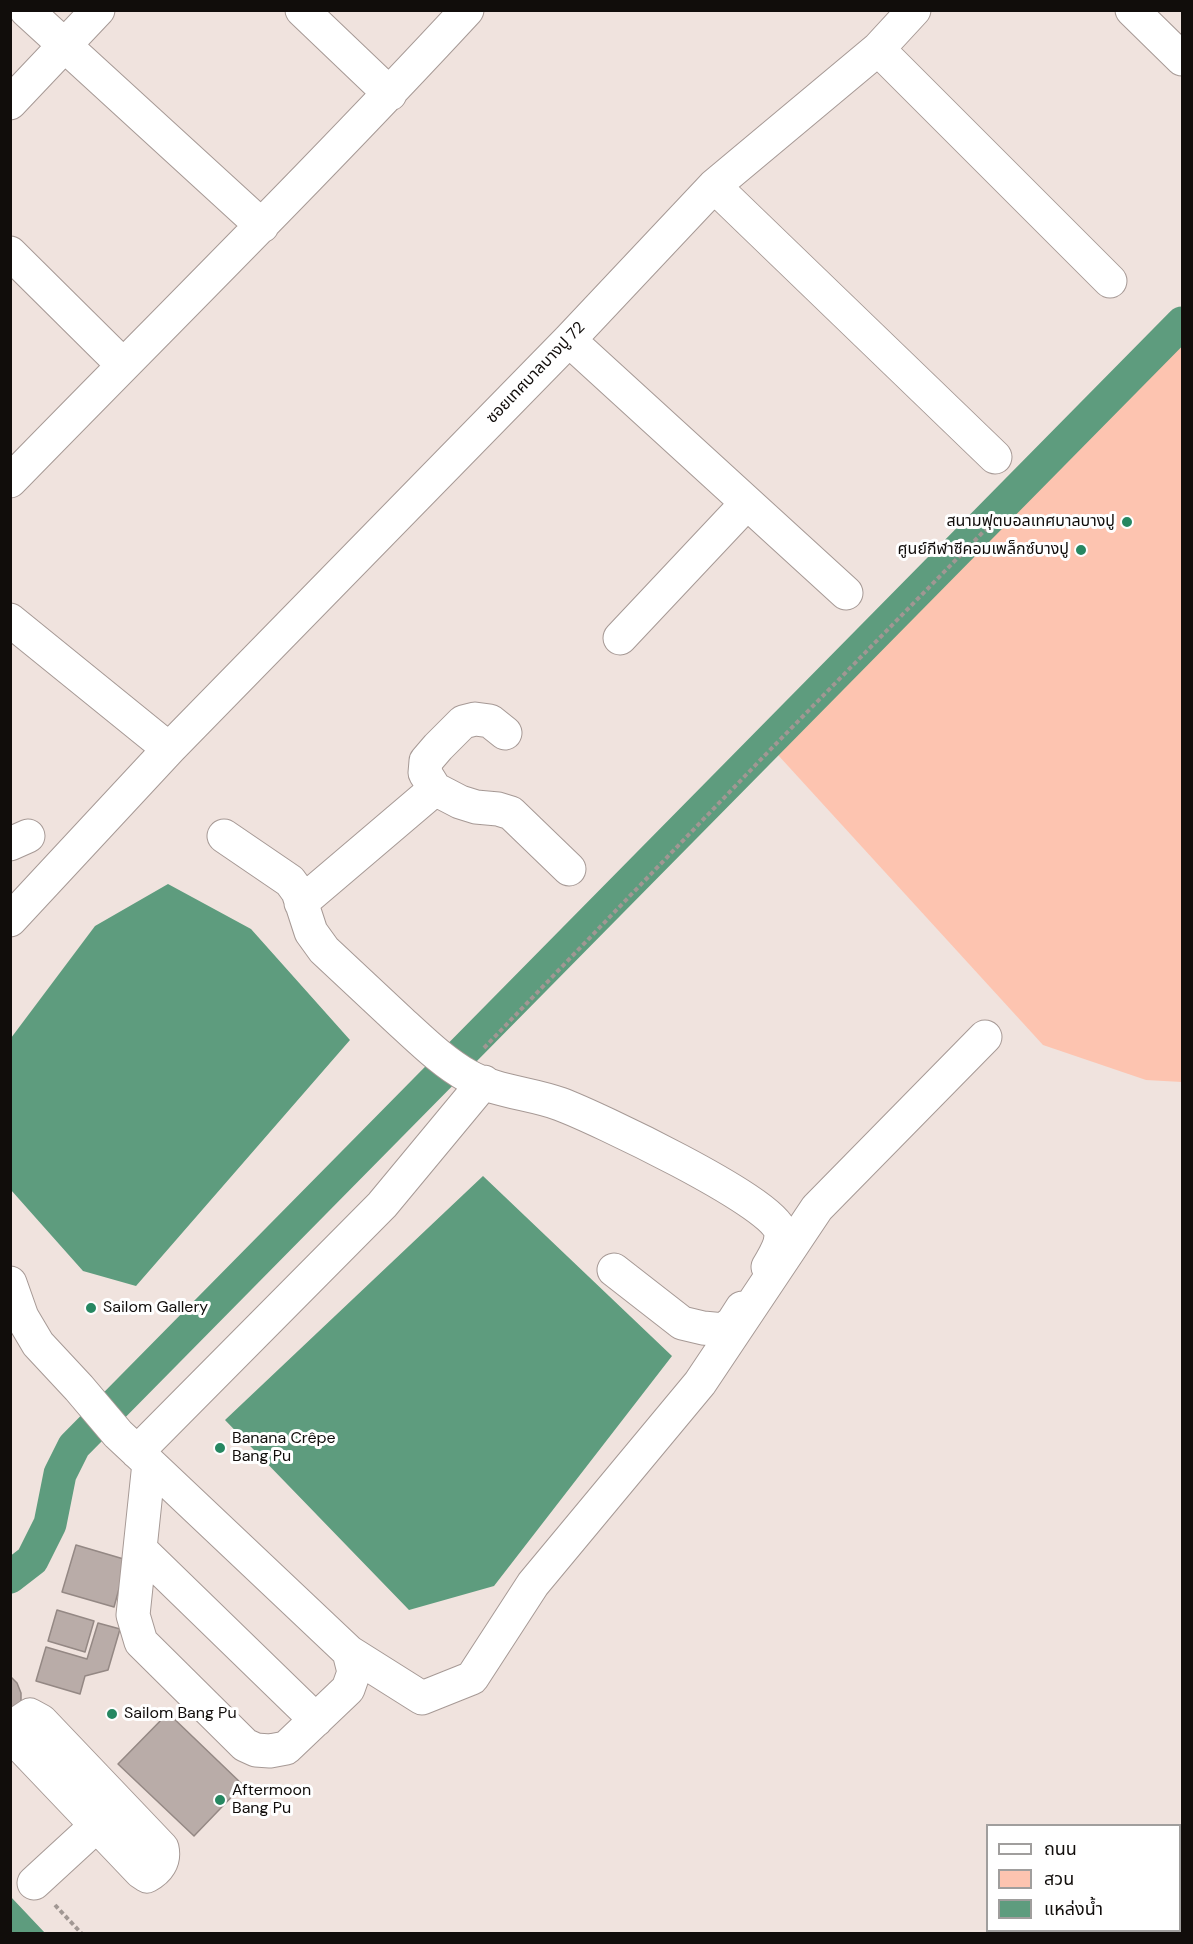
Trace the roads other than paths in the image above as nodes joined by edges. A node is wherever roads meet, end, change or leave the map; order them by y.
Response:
1 (26, 10) edge
2 (98, 10) edge
3 (302, 10) edge
4 (466, 10) edge
5 (914, 10) edge
6 (1132, 10) edge
7 (63, 46) junction
8 (878, 49) junction
9 (1182, 59) edge
10 (390, 93) junction
11 (10, 103) edge
12 (714, 186) junction
13 (262, 226) junction
14 (10, 253) edge
15 (1110, 282) dead end
16 (569, 340) junction
17 (123, 365) junction
18 (995, 457) dead end
19 (10, 481) edge
20 (747, 503) junction
21 (846, 592) dead end
22 (10, 620) edge
23 (620, 638) dead end
24 (505, 733) dead end
25 (169, 749) junction
26 (435, 789) junction
27 (224, 836) dead end
28 (569, 869) dead end
29 (301, 903) junction
30 (10, 920) edge
31 (985, 1038) dead end
32 (473, 1077) junction
33 (614, 1270) dead end
34 (10, 1283) edge
35 (16, 1342) edge
36 (135, 1450) junction
37 (140, 1549) junction
38 (349, 1652) junction
39 (316, 1720) junction
40 (87, 1834) junction
41 (41, 1876) dead end

1 - 7 street
2 - 7 street
3 - 10 street
4 - 10 street
5 - 8 street, ซอยเทศบาลบางปู 72
6 - 9 street
7 - 11 street
7 - 13 street
8 - 12 street, ซอยเทศบาลบางปู 72
8 - 15 street
10 - 13 street
12 - 16 street, ซอยเทศบาลบางปู 72
12 - 18 street
13 - 17 street
14 - 17 street
16 - 20 street
16 - 25 street, ซอยเทศบาลบางปู 72
17 - 19 street
20 - 21 street
20 - 23 street
22 - 25 street
24 - 26 street
25 - 30 street, ซอยเทศบาลบางปู 72
26 - 28 street
26 - 29 street
27 - 29 street
29 - 32 street
31 - 38 street
32 - 33 street
32 - 36 street
34 - 35 street
35 - 36 street
36 - 37 street
36 - 38 street
37 - 39 street
37 - 39 street
38 - 39 street
40 - 40 street
40 - 41 street

